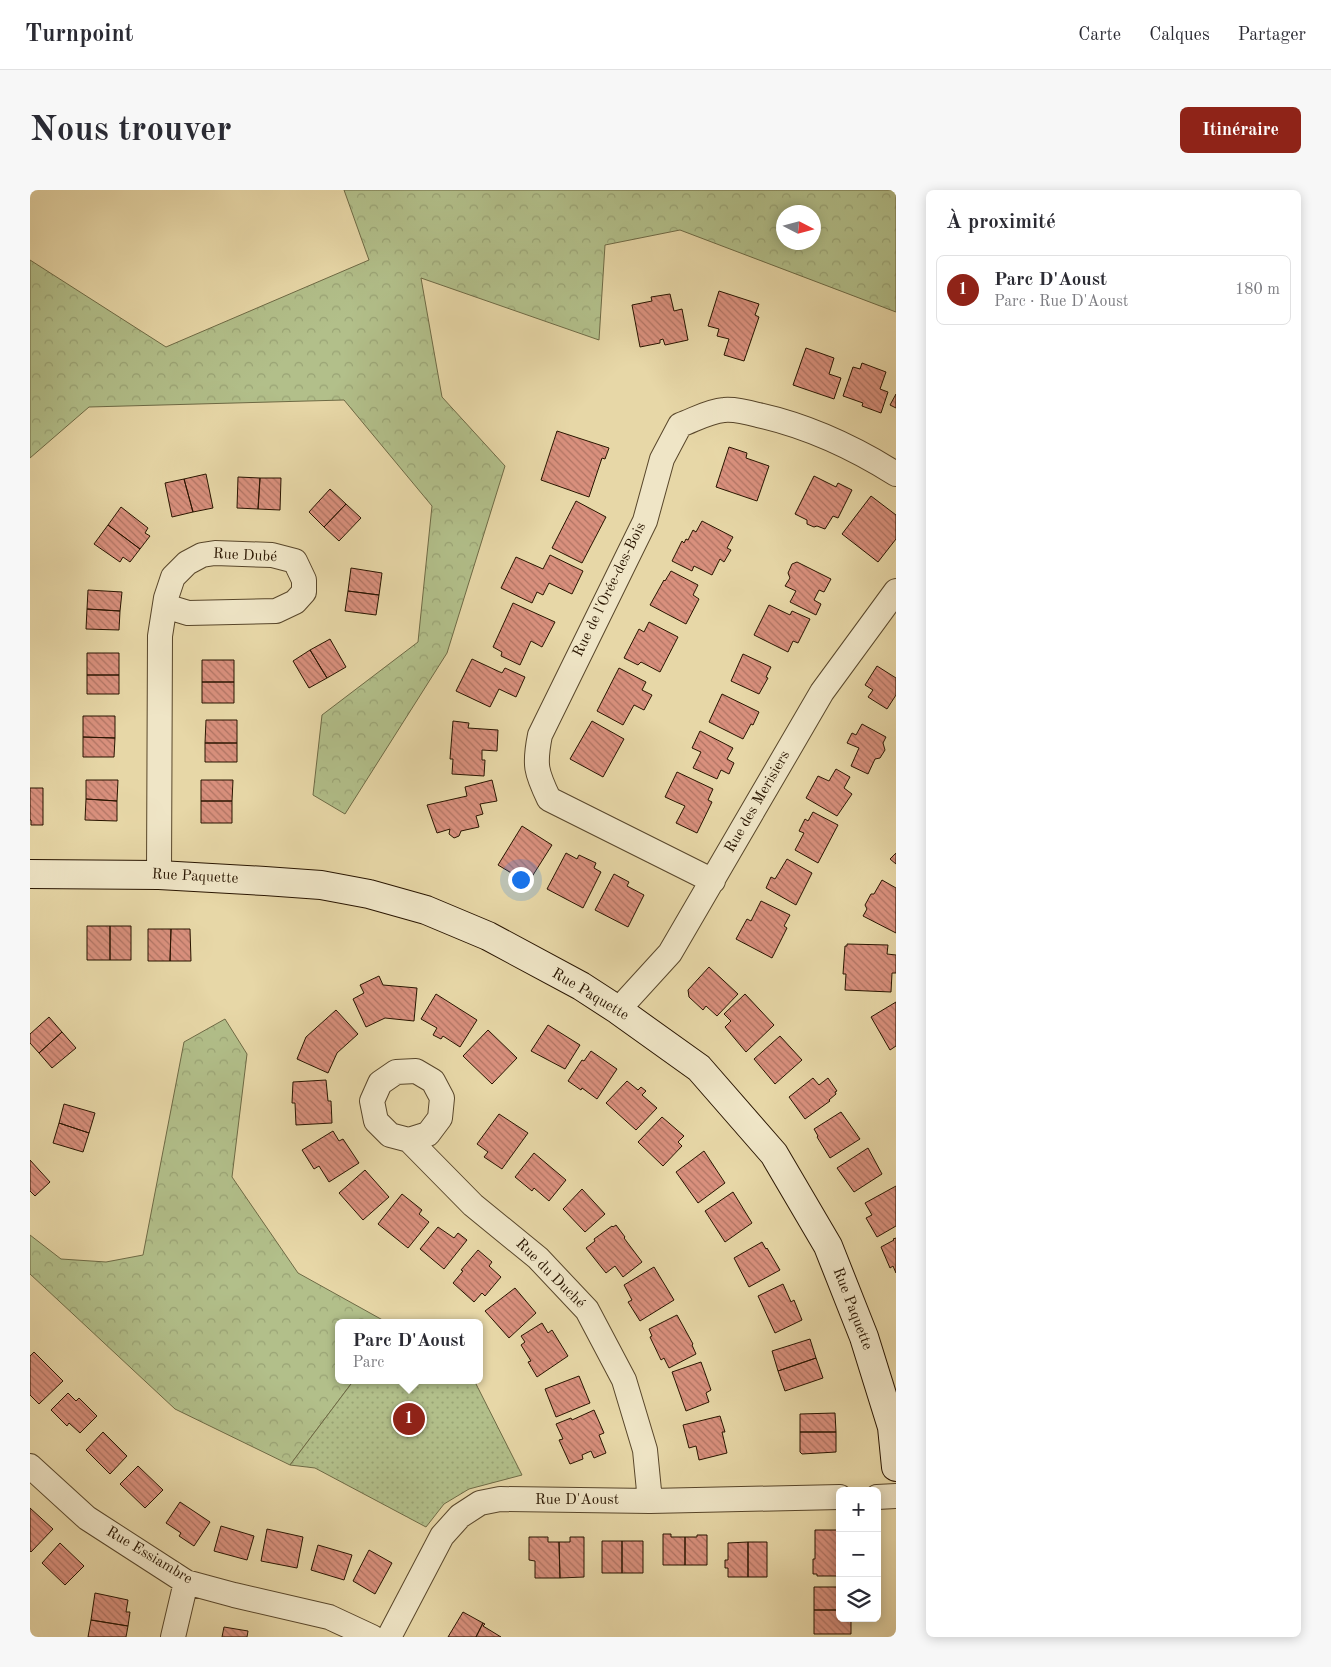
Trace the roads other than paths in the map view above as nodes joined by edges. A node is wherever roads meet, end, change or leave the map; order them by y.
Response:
1 (896, 474) edge
2 (896, 591) edge
3 (164, 606) junction
4 (30, 874) edge
5 (159, 875) junction
6 (713, 881) junction
7 (618, 1010) junction
8 (409, 1140) dead end
9 (30, 1466) edge
10 (896, 1467) edge
11 (881, 1496) edge
12 (896, 1496) edge
13 (836, 1497) edge
14 (650, 1501) junction
15 (186, 1582) junction
16 (173, 1637) edge
17 (372, 1637) edge
18 (389, 1637) edge

1 - 6 street, Rue de l'Orée-des-Bois
2 - 6 street, Rue des Merisiers
3 - 3 street, Rue Dubé
3 - 5 street, Rue Dubé
4 - 5 street, Rue Paquette
5 - 7 street, Rue Paquette
6 - 7 street, Rue des Merisiers
7 - 10 street, Rue Paquette
8 - 14 street, Rue du Duché
9 - 15 street, Rue Essiambre
11 - 12 street
13 - 14 street, Rue D'Aoust
14 - 18 street, Rue D'Aoust
15 - 16 street
15 - 17 street, Rue Essiambre

